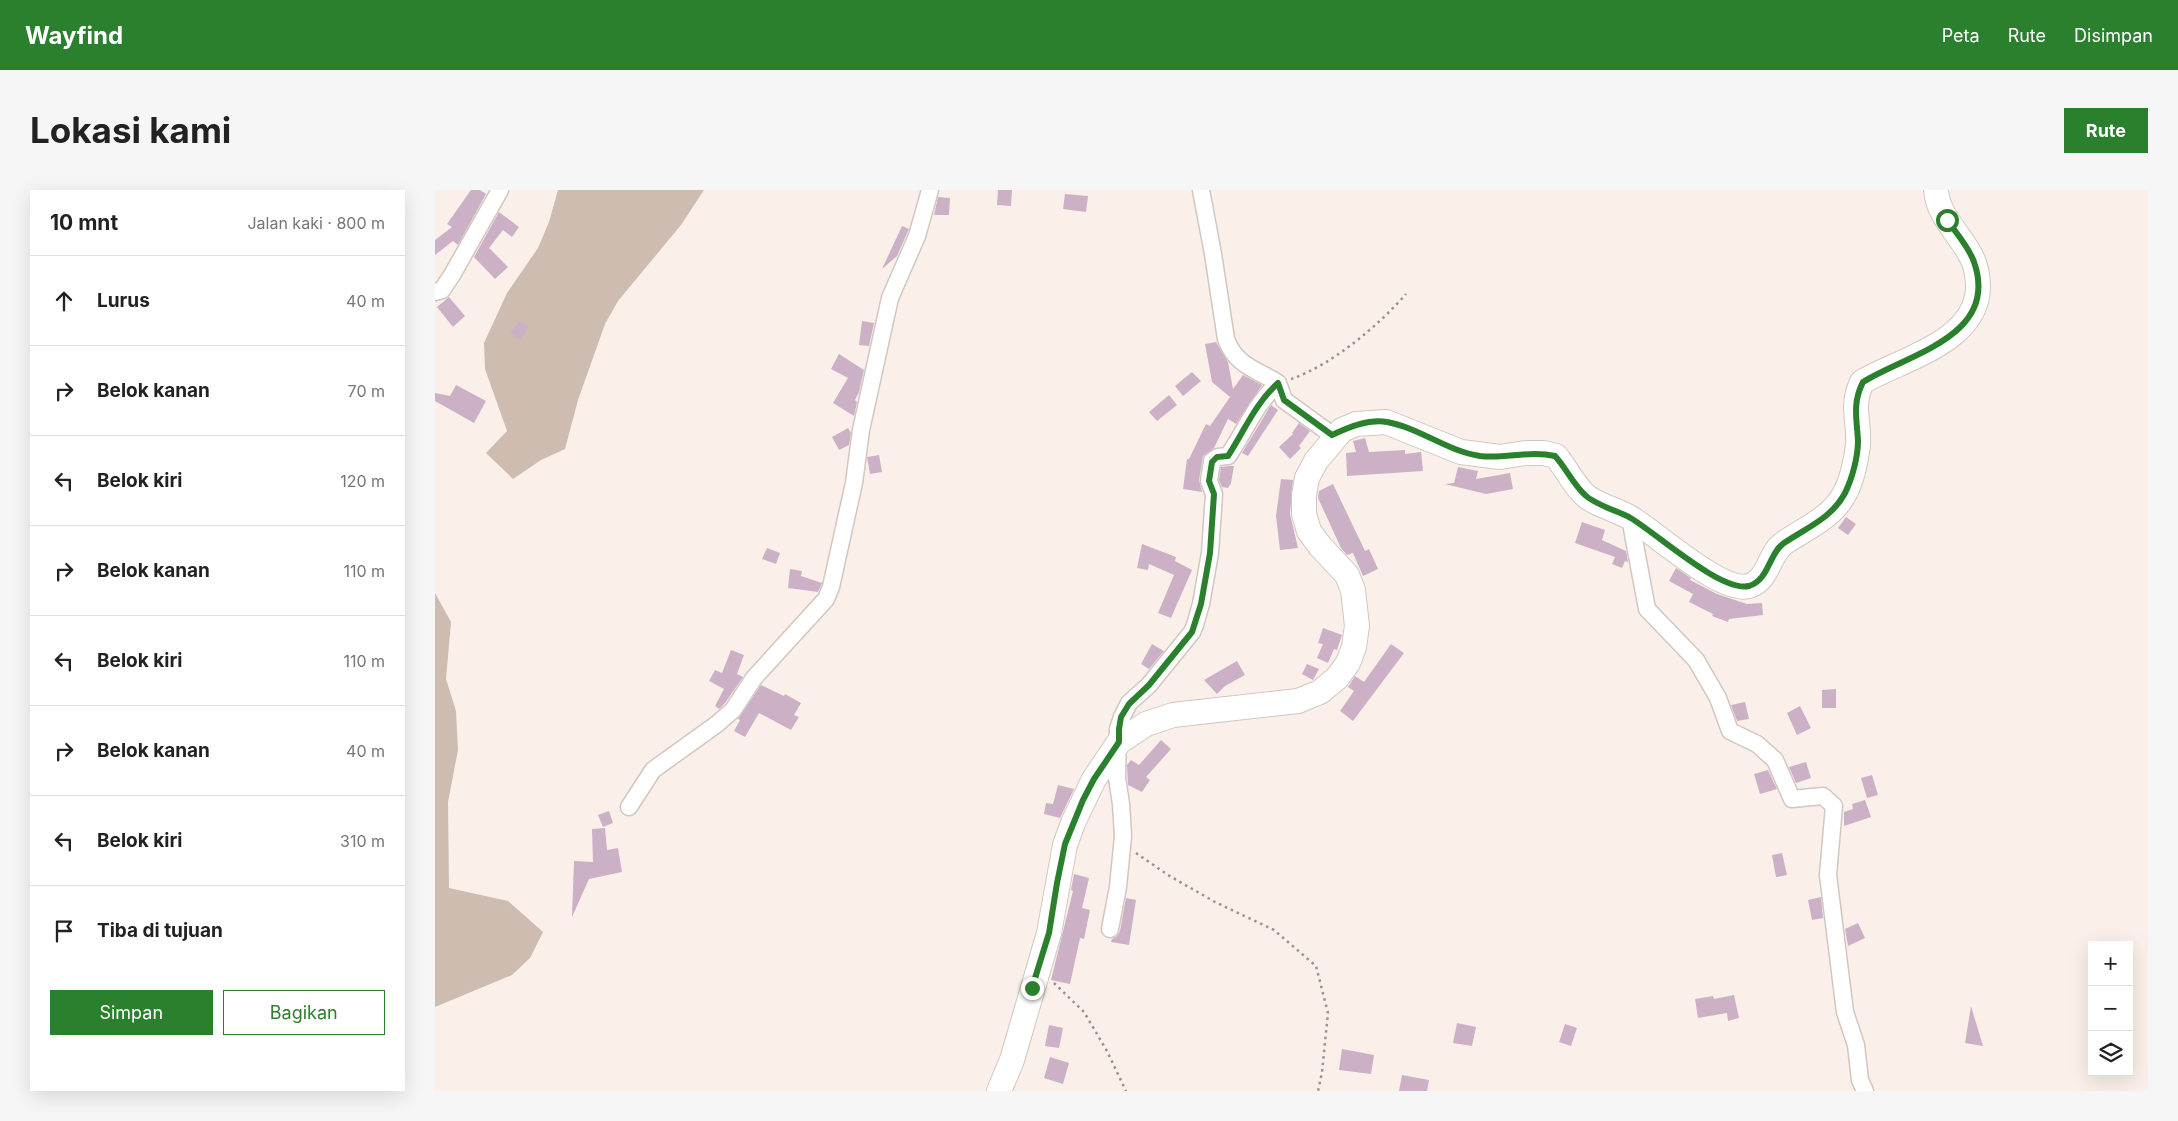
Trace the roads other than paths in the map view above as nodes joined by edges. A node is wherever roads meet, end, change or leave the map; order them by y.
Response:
1 (500, 190) edge
2 (930, 190) edge
3 (1201, 190) edge
4 (1936, 190) edge
5 (435, 292) edge
6 (1278, 383) junction
7 (1342, 430) junction
8 (1630, 518) junction
9 (1119, 742) junction
10 (629, 807) dead end
11 (1110, 929) dead end
12 (999, 1091) edge
13 (1865, 1091) edge

1 - 5 street
2 - 10 street
3 - 6 street
4 - 8 street
6 - 7 street
6 - 9 street
7 - 8 street
7 - 9 street
8 - 13 street
9 - 11 street
9 - 12 street

